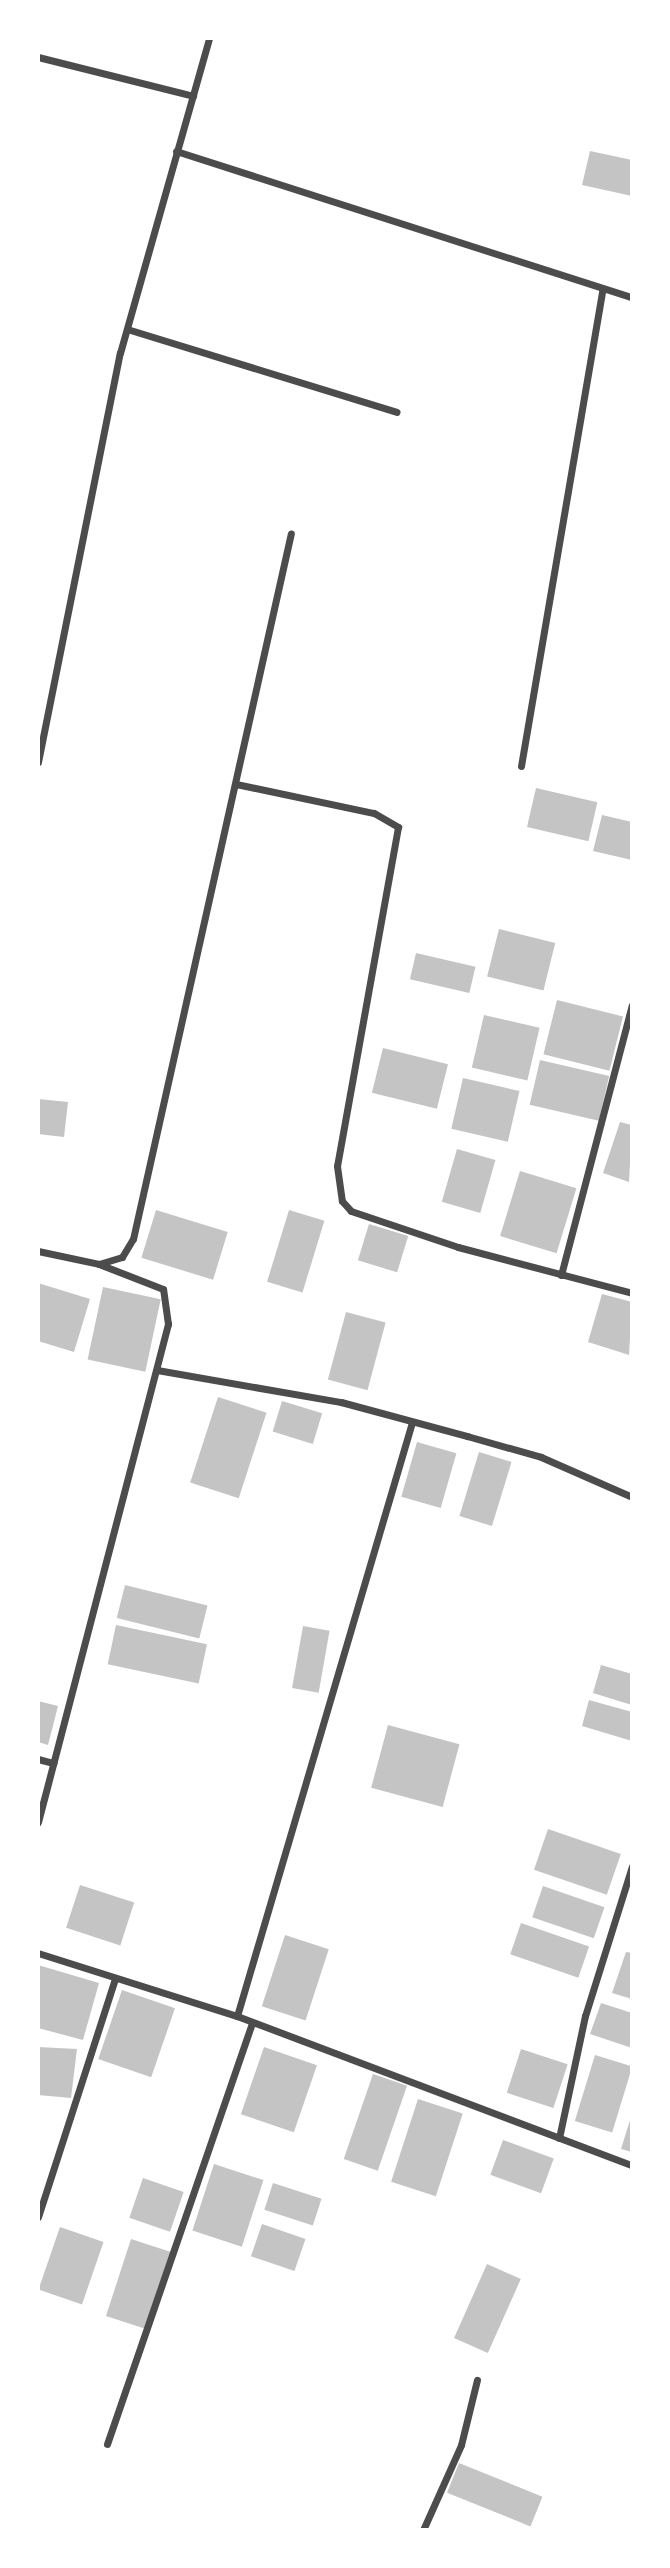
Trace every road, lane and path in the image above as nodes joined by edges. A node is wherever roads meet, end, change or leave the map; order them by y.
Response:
1 (209, 38) edge
2 (38, 57) edge
3 (193, 96) junction
4 (176, 151) junction
5 (602, 291) junction
6 (632, 297) edge
7 (127, 329) junction
8 (397, 412) dead end
9 (291, 533) dead end
10 (38, 762) edge
11 (521, 766) dead end
12 (236, 783) junction
13 (632, 1005) edge
14 (38, 1251) edge
15 (99, 1264) junction
16 (561, 1275) junction
17 (632, 1293) edge
18 (157, 1370) junction
19 (412, 1422) junction
20 (632, 1497) edge
21 (38, 1759) edge
22 (53, 1763) junction
23 (38, 1822) edge
24 (632, 1866) edge
25 (38, 1953) edge
26 (115, 1978) junction
27 (237, 2016) junction
28 (252, 2022) junction
29 (559, 2138) junction
30 (632, 2165) edge
31 (38, 2217) edge
32 (477, 2380) dead end
33 (107, 2444) dead end
34 (423, 2529) edge

1 - 3 street
2 - 3 street
3 - 4 street
4 - 5 street
4 - 7 street
5 - 6 street
5 - 11 street
7 - 8 street
7 - 10 street
9 - 12 street
12 - 15 street
12 - 16 street
13 - 16 street
14 - 15 street
15 - 18 street
16 - 17 street
18 - 19 street
18 - 22 street
19 - 20 street
19 - 27 street
21 - 22 street
22 - 23 street
24 - 29 street
25 - 26 street
26 - 27 street
26 - 31 street
27 - 28 street
28 - 29 street
28 - 33 street
29 - 30 street
32 - 34 street

